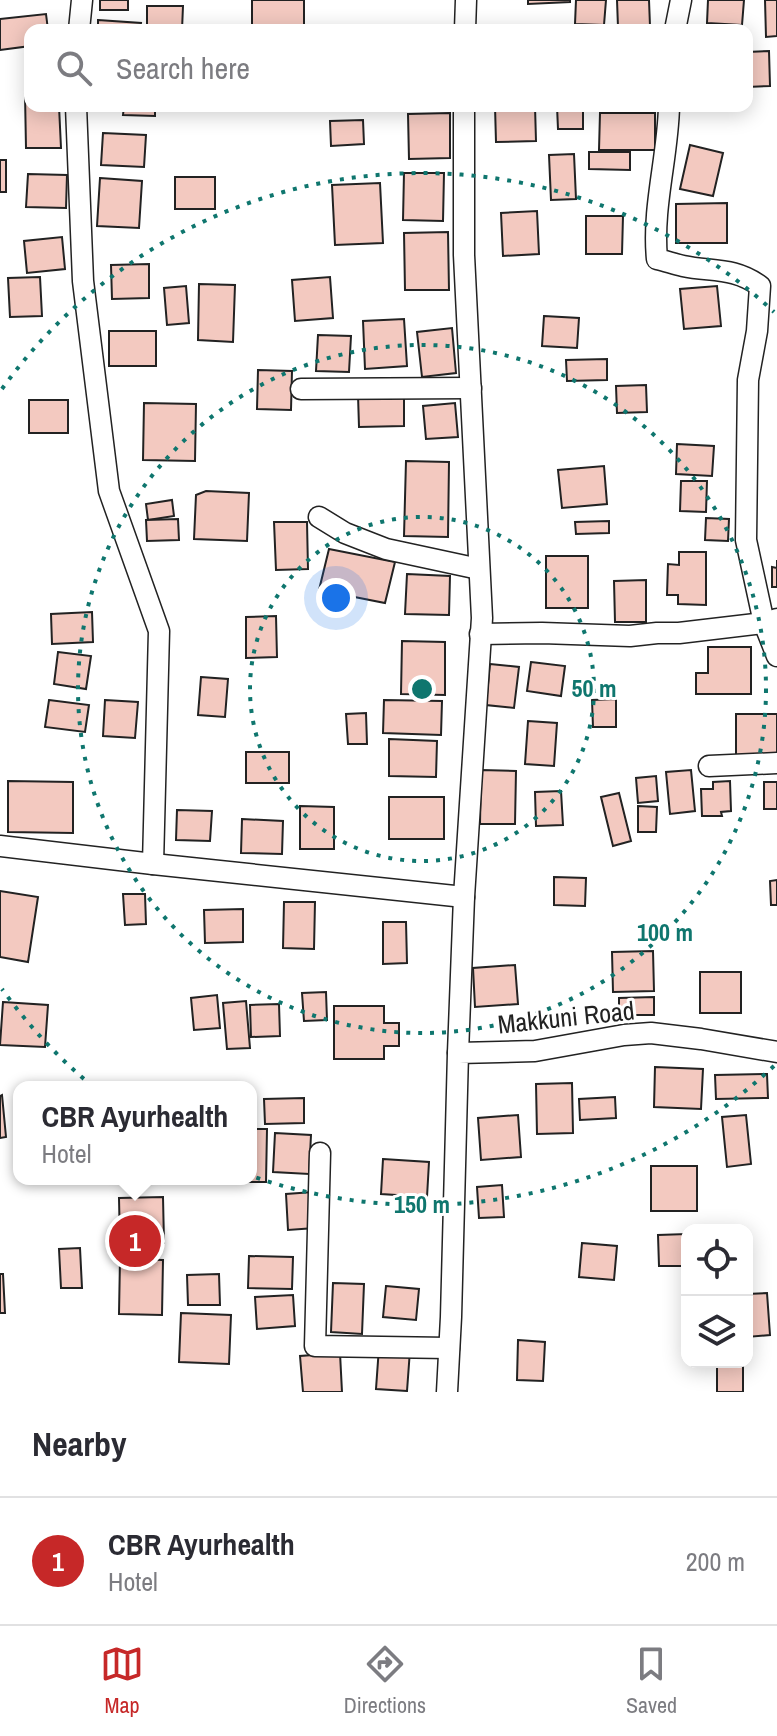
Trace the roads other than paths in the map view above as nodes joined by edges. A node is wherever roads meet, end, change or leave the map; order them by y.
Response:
1 (82, 0) edge
2 (466, 0) edge
3 (681, 0) edge
4 (80, 24) edge
5 (465, 24) edge
6 (676, 24) edge
7 (76, 112) edge
8 (464, 112) edge
9 (669, 112) edge
10 (768, 286) edge
11 (471, 388) junction
12 (301, 389) dead end
13 (319, 517) dead end
14 (479, 569) junction
15 (770, 621) edge
16 (480, 634) junction
17 (777, 656) edge
18 (777, 763) edge
19 (709, 766) dead end
20 (0, 846) edge
21 (153, 864) junction
22 (464, 897) junction
23 (777, 1052) edge
24 (458, 1053) junction
25 (320, 1153) dead end
26 (449, 1348) junction
27 (447, 1392) edge

1 - 4 street
2 - 5 street
3 - 6 street
7 - 21 street
8 - 11 street
9 - 10 street
10 - 15 street
11 - 12 street
11 - 14 street
13 - 14 street
14 - 16 street
15 - 16 street
15 - 17 street
16 - 22 street
18 - 19 street
20 - 21 street
21 - 22 street
22 - 24 street
23 - 24 street, Makkuni Road
24 - 26 street
25 - 26 street
26 - 27 street

